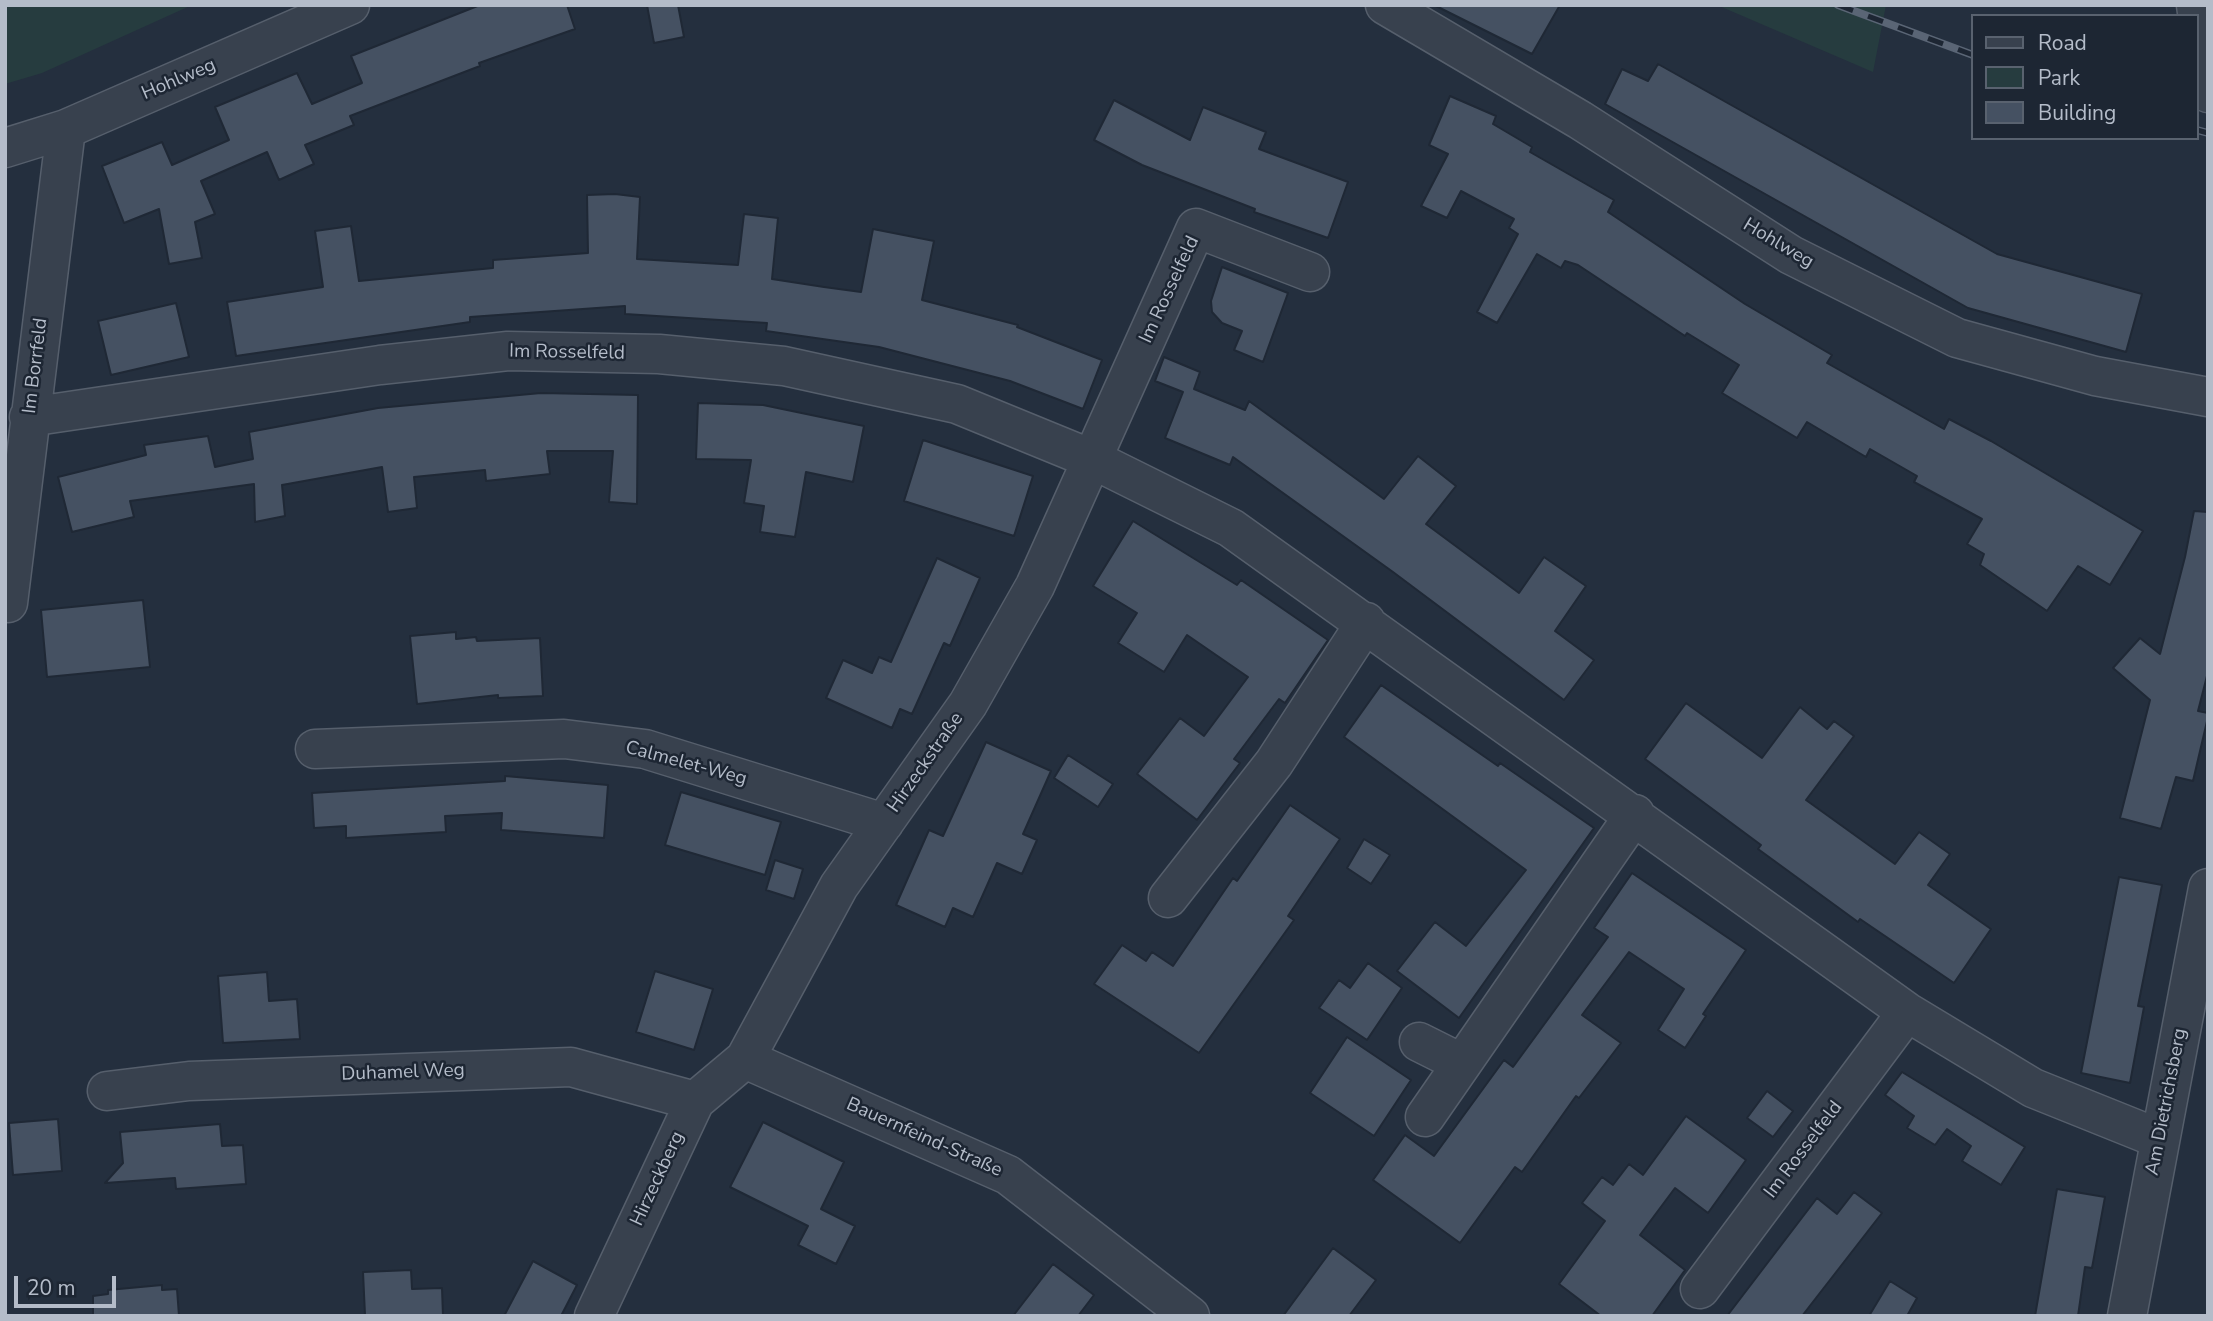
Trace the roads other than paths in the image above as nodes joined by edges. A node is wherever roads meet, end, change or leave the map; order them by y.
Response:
1 (350, 5) edge
2 (1385, 5) edge
3 (2199, 27) edge
4 (2208, 93) edge
5 (66, 129) junction
6 (5, 148) edge
7 (1310, 272) dead end
8 (2208, 397) edge
9 (29, 417) junction
10 (1094, 460) junction
11 (8, 603) dead end
12 (1366, 622) junction
13 (315, 749) dead end
14 (1635, 814) junction
15 (884, 823) junction
16 (2208, 888) edge
17 (1168, 898) dead end
18 (1907, 1012) junction
19 (1419, 1042) dead end
20 (745, 1059) junction
21 (1461, 1063) junction
22 (107, 1091) dead end
23 (695, 1101) junction
24 (1424, 1117) dead end
25 (2160, 1139) junction
26 (1700, 1289) dead end
27 (594, 1316) edge
28 (1190, 1316) edge
29 (2127, 1316) edge

1 - 5 street, Hohlweg
2 - 8 street, Hohlweg
3 - 4 street
5 - 6 street, Hohlweg
5 - 9 street, Im Borrfeld
7 - 10 street, Im Rosselfeld
9 - 10 street, Im Rosselfeld
9 - 11 street, Im Borrfeld
10 - 12 street, Im Rosselfeld
10 - 15 street, Hirzeckstraße
12 - 14 street, Im Rosselfeld
12 - 17 street
13 - 15 street, Calmelet-Weg
14 - 18 street, Im Rosselfeld
14 - 21 street
15 - 20 street, Hirzeckstraße
16 - 25 street, Am Dietrichsberg
18 - 25 street, Im Rosselfeld
18 - 26 street, Im Rosselfeld
19 - 21 street
20 - 23 street, Hirzeckberg
20 - 28 street, Bauernfeind-Straße
21 - 24 street
22 - 23 street, Duhamel Weg
23 - 27 street, Hirzeckberg
25 - 29 street, Am Dietrichsberg

